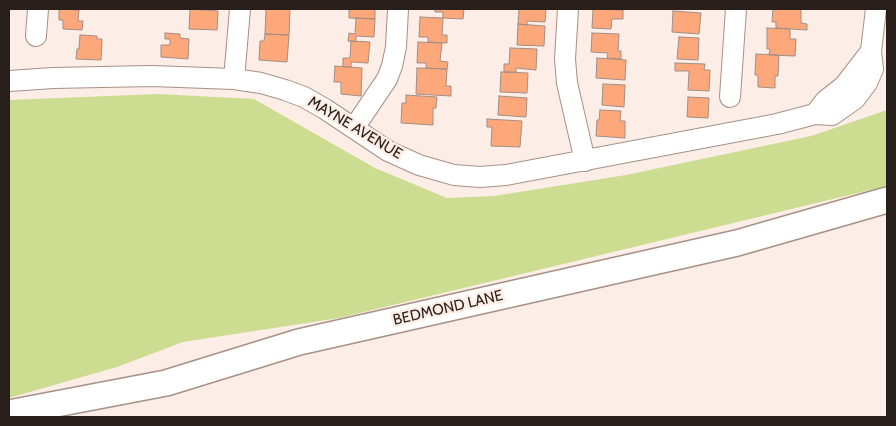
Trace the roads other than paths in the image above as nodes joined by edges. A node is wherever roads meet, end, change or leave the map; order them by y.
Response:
1 (38, 9) edge
2 (240, 9) edge
3 (398, 9) edge
4 (568, 9) edge
5 (736, 9) edge
6 (876, 9) edge
7 (36, 36) dead end
8 (234, 79) junction
9 (9, 81) edge
10 (730, 97) dead end
11 (354, 128) junction
12 (584, 161) junction
13 (887, 200) edge
14 (9, 413) edge

1 - 7 street
2 - 8 street
3 - 11 street
4 - 12 street
5 - 10 street
6 - 12 street, MAYNE AVENUE
8 - 9 street, MAYNE AVENUE
8 - 11 street, MAYNE AVENUE
11 - 12 street, MAYNE AVENUE
13 - 14 street, BEDMOND LANE

